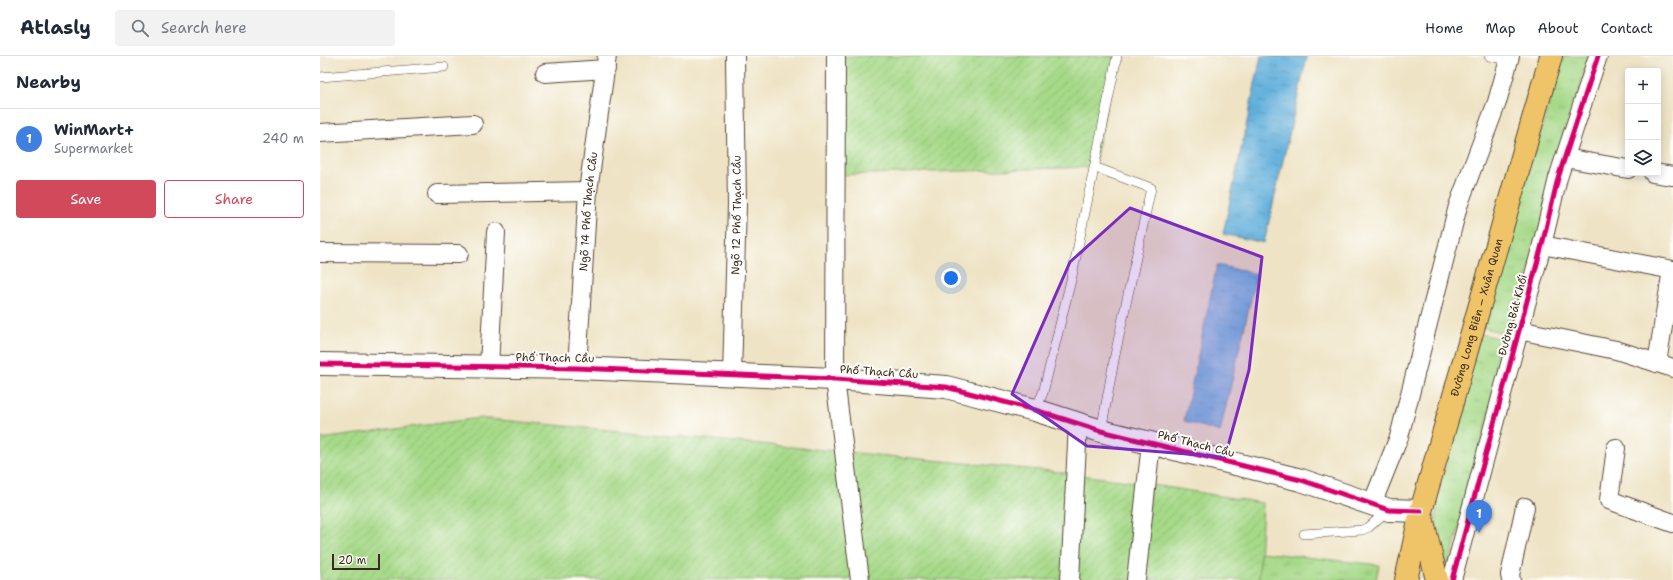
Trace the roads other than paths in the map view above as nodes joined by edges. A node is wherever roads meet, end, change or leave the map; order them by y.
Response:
1 (735, 56) edge
2 (836, 56) edge
3 (1117, 56) edge
4 (1489, 56) edge
5 (1551, 56) edge
6 (1598, 56) edge
7 (1510, 58) edge
8 (606, 62) edge
9 (444, 67) dead end
10 (544, 72) dead end
11 (320, 77) edge
12 (473, 124) dead end
13 (320, 133) edge
14 (1565, 158) junction
15 (1094, 168) junction
16 (1625, 168) edge
17 (1661, 174) edge
18 (1673, 176) edge
19 (588, 191) junction
20 (437, 194) dead end
21 (496, 232) dead end
22 (1542, 245) junction
23 (320, 253) edge
24 (459, 254) dead end
25 (1673, 270) edge
26 (1519, 330) junction
27 (320, 364) edge
28 (1665, 365) edge
29 (489, 367) junction
30 (577, 368) junction
31 (732, 375) junction
32 (835, 379) junction
33 (1035, 410) junction
34 (1078, 424) junction
35 (1101, 431) junction
36 (1151, 443) junction
37 (1616, 448) dead end
38 (1381, 507) junction
39 (1525, 507) dead end
40 (1421, 510) junction
41 (1673, 523) edge
42 (1304, 534) dead end
43 (860, 580) edge
44 (1070, 580) edge
45 (1136, 580) edge
46 (1406, 580) edge
47 (1437, 580) edge
48 (1452, 580) edge
49 (1511, 580) edge

1 - 31 street, Ngõ 12 Phố Thạch Cầu
2 - 32 street
3 - 15 lane
4 - 7 lane
5 - 40 main road, Đường Long Biên – Xuân Quan
6 - 14 street, Đường Bát Khối
7 - 38 street
8 - 10 street
8 - 19 street, Ngõ 14 Phố Thạch Cầu
9 - 11 lane
12 - 13 street
14 - 16 street
14 - 22 street, Đường Bát Khối
15 - 33 lane
15 - 35 lane
17 - 18 street
19 - 20 street
19 - 30 street, Ngõ 14 Phố Thạch Cầu
21 - 29 street
22 - 25 street
22 - 26 street, Đường Bát Khối
23 - 24 street
25 - 28 street
26 - 28 street
26 - 48 street, Đường Bát Khối
27 - 29 street, Phố Thạch Cầu
29 - 30 street, Phố Thạch Cầu
30 - 31 street, Phố Thạch Cầu
31 - 32 street, Phố Thạch Cầu
32 - 33 street, Phố Thạch Cầu
32 - 43 street
33 - 34 street, Phố Thạch Cầu
34 - 35 street, Phố Thạch Cầu
34 - 44 street
35 - 36 street, Phố Thạch Cầu
36 - 38 street, Phố Thạch Cầu
36 - 45 street
37 - 41 street
38 - 40 street, Phố Thạch Cầu
38 - 42 lane
39 - 49 street
40 - 46 main road, Đường Long Biên – Xuân Quan
40 - 47 main road

